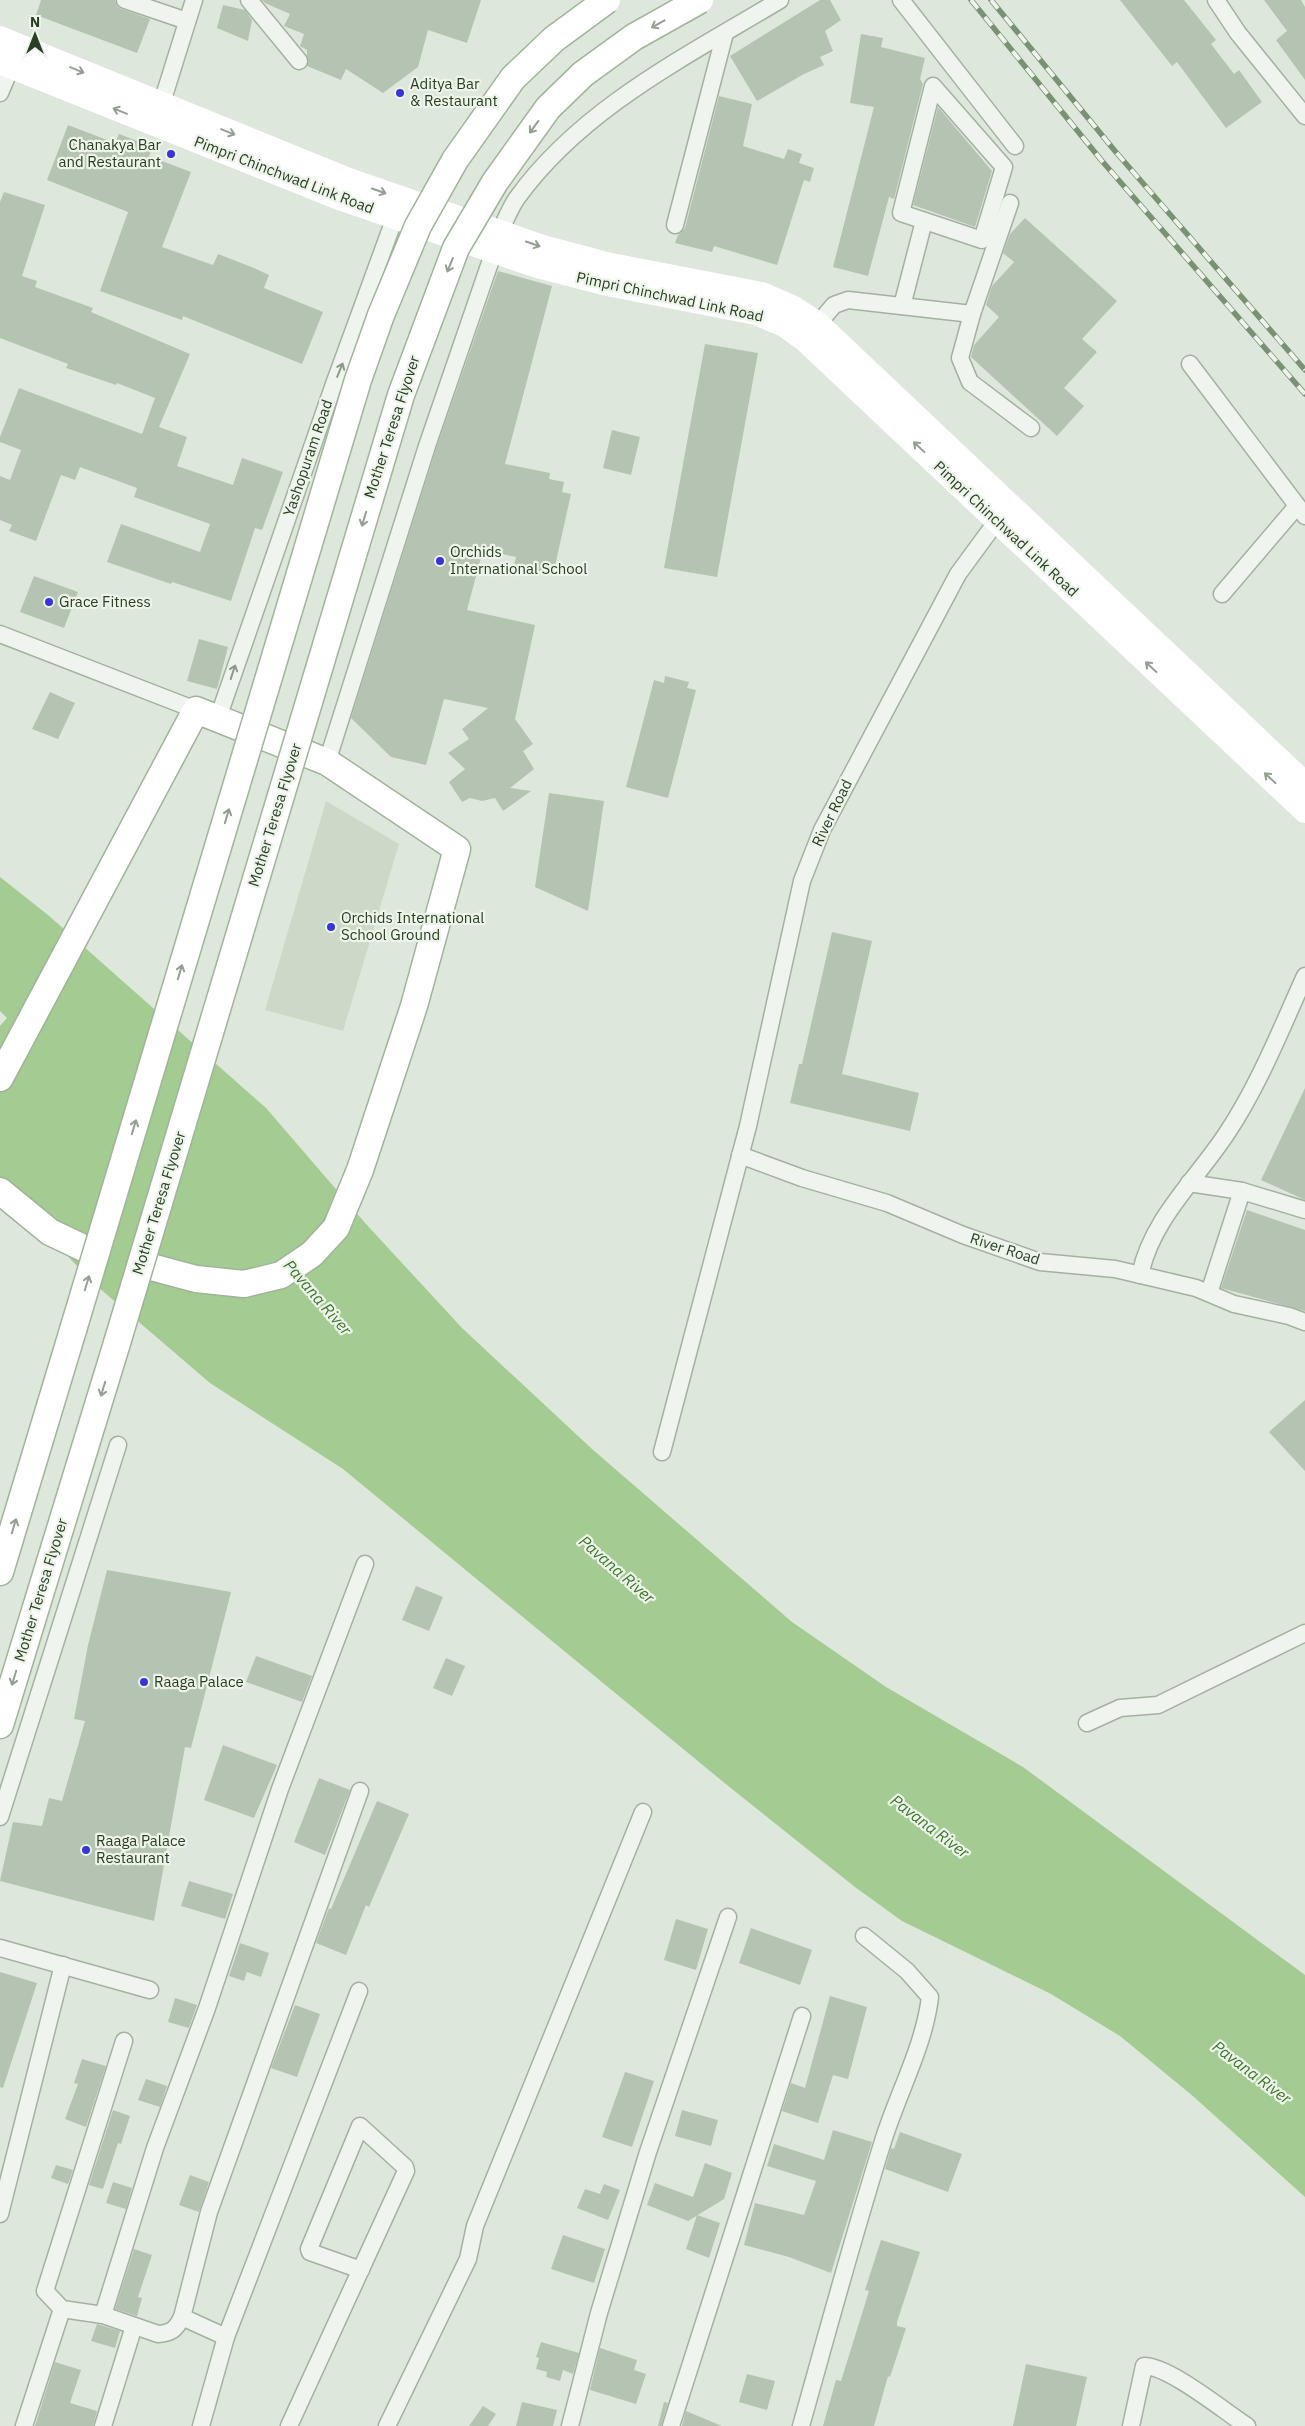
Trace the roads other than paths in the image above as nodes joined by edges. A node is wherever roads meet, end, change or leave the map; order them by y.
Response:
1 (125, 0) edge
2 (194, 0) edge
3 (248, 0) edge
4 (607, 0) edge
5 (700, 0) edge
6 (780, 0) edge
7 (901, 0) edge
8 (1216, 0) edge
9 (166, 7) edge
10 (188, 21) junction
11 (725, 33) junction
12 (0, 38) edge
13 (300, 61) dead end
14 (6, 64) edge
15 (0, 93) edge
16 (1299, 97) edge
17 (158, 115) junction
18 (1305, 116) edge
19 (1015, 146) dead end
20 (1010, 203) dead end
21 (399, 208) junction
22 (924, 221) junction
23 (675, 225) dead end
24 (497, 242) junction
25 (902, 306) junction
26 (972, 314) junction
27 (811, 332) junction
28 (1190, 364) dead end
29 (1031, 428) dead end
30 (1301, 511) edge
31 (1003, 513) junction
32 (1222, 594) dead end
33 (0, 634) edge
34 (207, 714) junction
35 (327, 762) junction
36 (1305, 784) edge
37 (1305, 812) edge
38 (1305, 976) edge
39 (0, 1078) edge
40 (740, 1155) junction
41 (1188, 1183) junction
42 (0, 1191) edge
43 (1242, 1191) junction
44 (1305, 1210) edge
45 (96, 1254) junction
46 (140, 1264) junction
47 (1140, 1275) junction
48 (1209, 1293) junction
49 (1305, 1322) edge
50 (118, 1445) dead end
51 (662, 1452) dead end
52 (365, 1564) dead end
53 (0, 1572) edge
54 (1305, 1633) edge
55 (1087, 1722) dead end
56 (0, 1725) edge
57 (360, 1791) dead end
58 (643, 1812) dead end
59 (0, 1817) edge
60 (728, 1917) dead end
61 (864, 1936) dead end
62 (0, 1948) edge
63 (63, 1965) junction
64 (150, 1990) dead end
65 (359, 1991) dead end
66 (802, 2016) dead end
67 (124, 2041) dead end
68 (0, 2214) edge
69 (361, 2270) junction
70 (62, 2310) junction
71 (103, 2316) junction
72 (182, 2317) junction
73 (134, 2326) junction
74 (226, 2337) junction
75 (24, 2426) edge
76 (103, 2426) edge
77 (201, 2426) edge
78 (289, 2426) edge
79 (387, 2426) edge
80 (570, 2426) edge
81 (671, 2426) edge
82 (801, 2426) edge
83 (1131, 2426) edge
84 (1247, 2426) edge

1 - 9 street
2 - 10 street
3 - 13 street
45 -> 4 main road, bridge
5 -> 46 main road, Mother Teresa Flyover, bridge
6 - 11 street
7 - 19 street
8 - 16 street
9 - 10 street
10 - 17 street
11 - 23 street
11 - 24 street
12 -> 17 main road, Pimpri Chinchwad Link Road
14 - 15 street
17 -> 14 main road, Pimpri Chinchwad Link Road
16 - 18 street
17 - 21 main road, Pimpri Chinchwad Link Road
20 - 26 street
21 - 24 main road, Pimpri Chinchwad Link Road
34 -> 21 street, Yashopuram Road
22 - 22 street
22 - 25 street
24 - 27 main road, Pimpri Chinchwad Link Road
24 - 35 street
25 - 26 street
25 - 27 street
26 - 29 street
27 - 31 main road, Pimpri Chinchwad Link Road
28 - 30 street
30 - 32 street
31 - 36 main road, Pimpri Chinchwad Link Road
37 -> 31 main road, Pimpri Chinchwad Link Road
31 - 40 street, River Road
33 - 34 street
34 - 35 main road
34 - 39 main road
35 - 46 main road
38 - 41 street
40 - 47 street, River Road
40 - 51 street, River Road
41 - 43 street
41 - 47 street
42 - 45 main road
43 - 44 street
43 - 48 street
53 -> 45 main road, bridge
46 -> 56 main road, Mother Teresa Flyover, bridge
47 - 48 street, River Road
48 - 49 street, River Road
50 - 59 street
52 - 71 street
54 - 55 street
57 - 72 street
58 - 79 street
60 - 80 street
61 - 82 street
62 - 63 street
63 - 64 street
63 - 68 street
65 - 74 street
66 - 81 street
67 - 70 street
69 - 69 street
69 - 78 street
70 - 71 street
70 - 75 street
71 - 73 street
72 - 73 street
72 - 74 street
73 - 76 street
74 - 77 street
83 - 84 street

